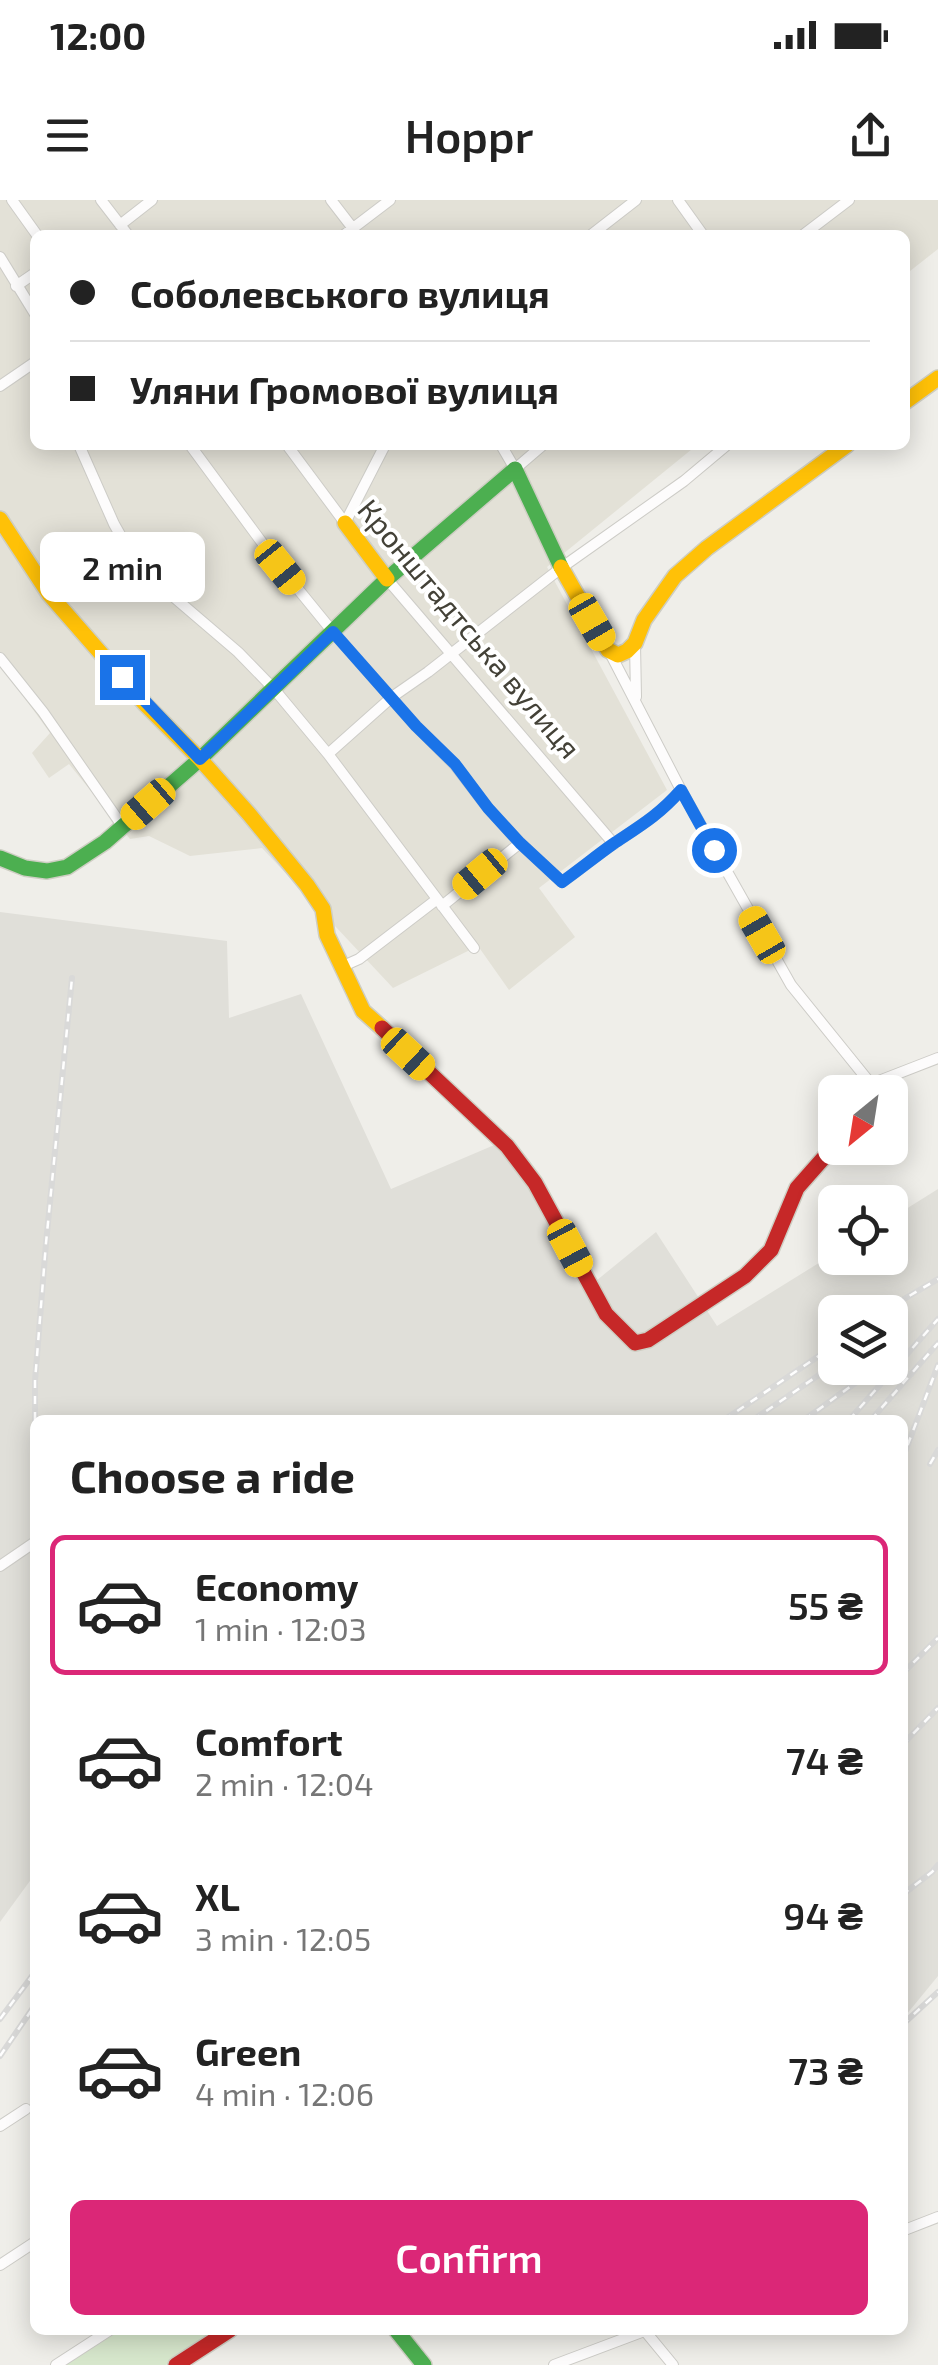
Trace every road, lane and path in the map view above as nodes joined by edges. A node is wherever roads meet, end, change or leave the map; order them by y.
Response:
1 (12, 200) edge
2 (101, 200) edge
3 (152, 200) edge
4 (331, 200) edge
5 (390, 200) edge
6 (636, 200) edge
7 (678, 200) edge
8 (850, 200) edge
9 (120, 225) junction
10 (33, 230) edge
11 (124, 230) edge
12 (350, 230) edge
13 (355, 230) edge
14 (597, 230) edge
15 (700, 230) edge
16 (810, 230) edge
17 (0, 257) edge
18 (30, 276) edge
19 (16, 286) junction
20 (30, 307) edge
21 (30, 365) edge
22 (938, 378) edge
23 (0, 386) edge
24 (910, 398) edge
25 (81, 450) edge
26 (194, 450) edge
27 (290, 450) edge
28 (382, 450) edge
29 (504, 450) edge
30 (538, 450) edge
31 (721, 450) edge
32 (840, 450) edge
33 (514, 469) junction
34 (0, 519) edge
35 (346, 523) junction
36 (561, 568) junction
37 (386, 578) junction
38 (333, 632) junction
39 (635, 643) junction
40 (608, 650) junction
41 (451, 653) junction
42 (0, 658) edge
43 (274, 689) junction
44 (392, 696) junction
45 (636, 700) junction
46 (328, 754) junction
47 (200, 759) junction
48 (681, 790) junction
49 (123, 827) junction
50 (520, 843) junction
51 (614, 844) junction
52 (0, 858) edge
53 (439, 903) junction
54 (474, 948) dead end
55 (341, 967) junction
56 (938, 1058) edge
57 (858, 1075) edge
58 (898, 1075) edge
59 (819, 1165) edge
60 (30, 1545) edge
61 (0, 1566) edge
62 (26, 2108) dead end
63 (0, 2126) edge
64 (938, 2217) edge
65 (908, 2229) edge
66 (30, 2245) edge
67 (0, 2265) edge
68 (102, 2335) edge
69 (222, 2335) edge
70 (400, 2335) edge
71 (633, 2335) edge
72 (650, 2335) edge
73 (56, 2365) edge
74 (176, 2365) edge
75 (424, 2365) edge
76 (554, 2365) edge
77 (673, 2365) edge

1 - 10 street
2 - 9 street
3 - 9 street
4 - 12 street
5 - 13 street
6 - 14 street
7 - 15 street
8 - 16 street
9 - 11 street
17 - 19 street
18 - 19 street
19 - 20 street
21 - 23 street
22 - 24 street
25 - 43 street
26 - 38 street
27 - 35 street, Кронштадтська вулиця
28 - 35 street
29 - 33 street
30 - 33 street
31 - 36 street
32 - 39 street
33 - 36 street
33 - 37 street
34 - 47 street
35 - 37 street, Кронштадтська вулиця
36 - 40 street
36 - 41 street
37 - 38 street
37 - 41 street, Кронштадтська вулиця
38 - 43 street
38 - 44 street
39 - 40 street
39 - 45 street
40 - 45 street
41 - 44 street
41 - 51 street, Кронштадтська вулиця
42 - 49 street
43 - 46 street
43 - 47 street
44 - 46 street
44 - 50 street
45 - 48 street
46 - 53 street
47 - 49 street
47 - 55 street
48 - 51 street
48 - 57 street
49 - 52 street
50 - 51 street
50 - 53 street
53 - 54 street
53 - 55 street
55 - 59 street
56 - 58 street
60 - 61 street
62 - 63 street
64 - 65 street
66 - 67 street
68 - 73 street
69 - 74 street
70 - 75 street
71 - 76 street
72 - 77 street

